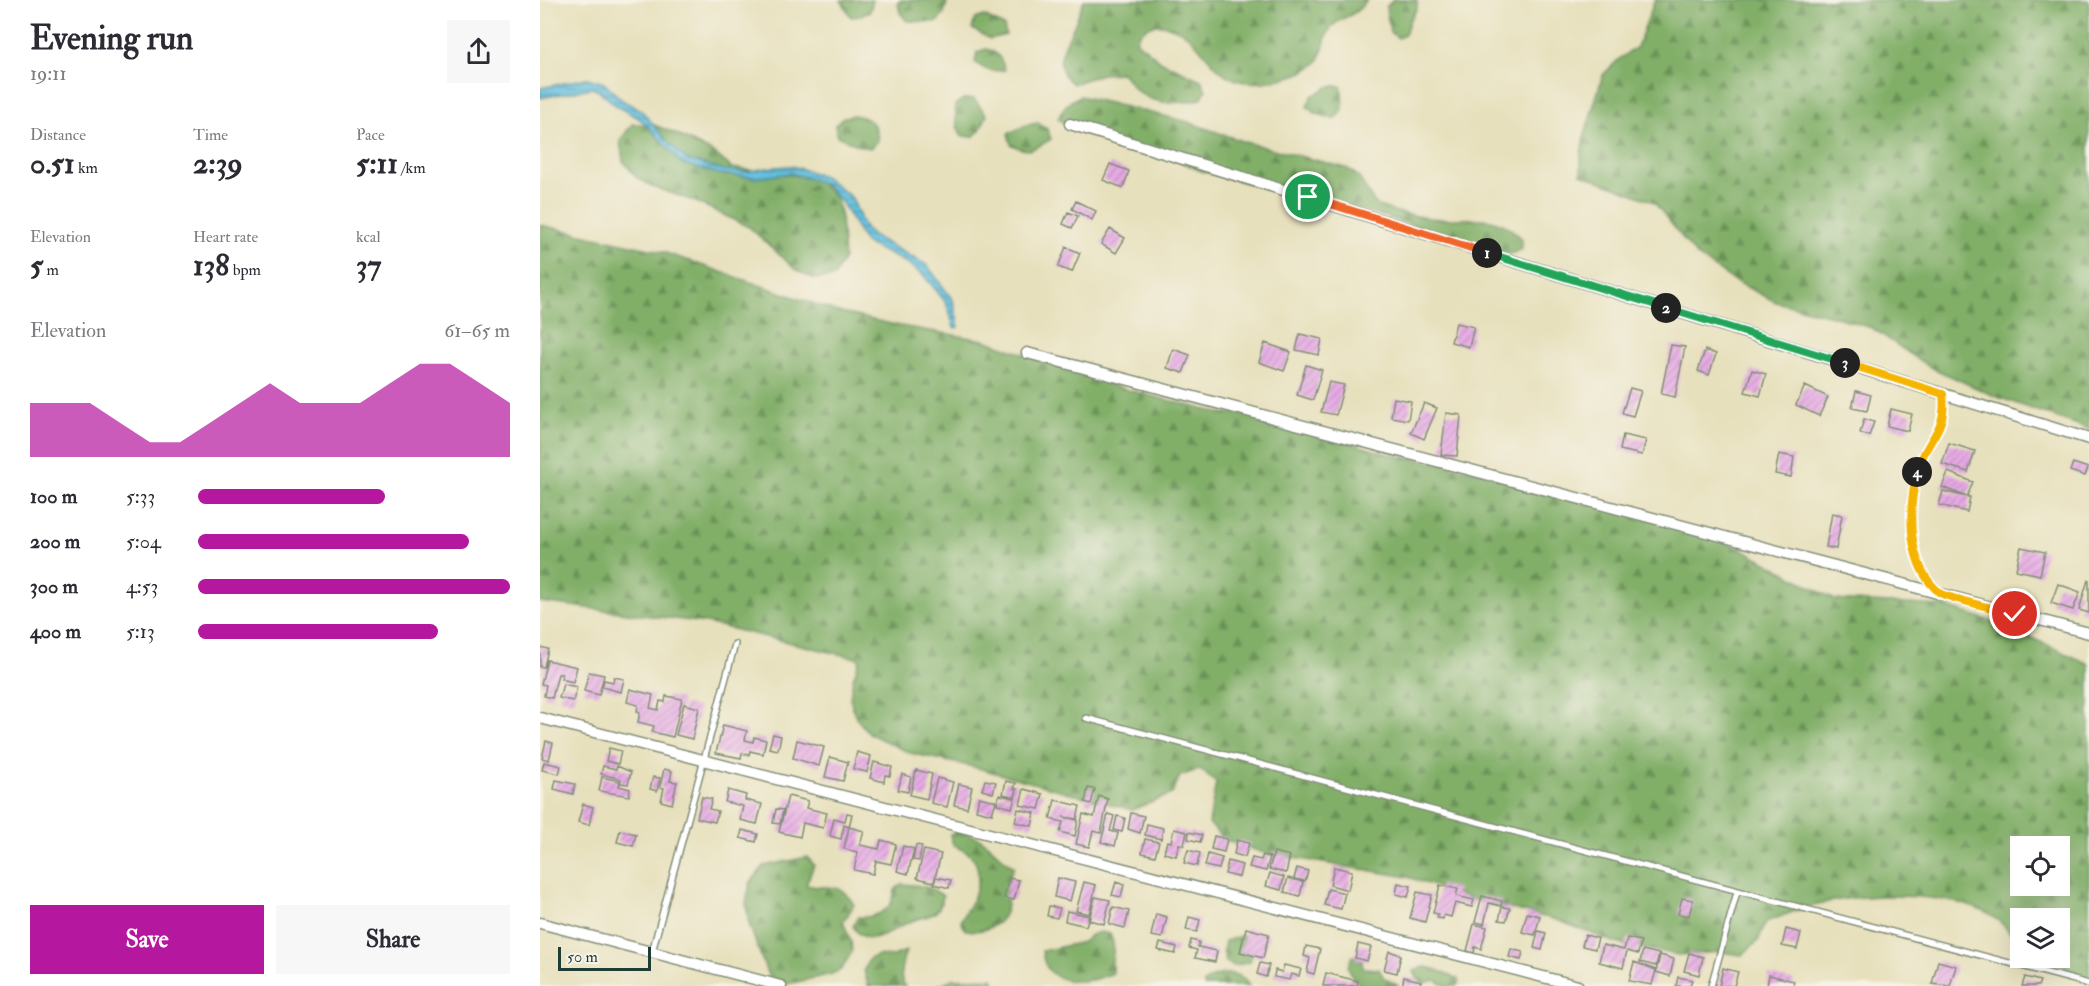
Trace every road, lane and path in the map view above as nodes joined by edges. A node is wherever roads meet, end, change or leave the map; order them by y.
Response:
1 (1070, 124) dead end
2 (1027, 353) dead end
3 (1943, 394) junction
4 (2089, 439) edge
5 (1941, 594) junction
6 (2089, 633) edge
7 (735, 644) dead end
8 (540, 718) edge
9 (1086, 718) dead end
10 (704, 760) junction
11 (1737, 892) junction
12 (540, 923) edge
13 (652, 952) junction
14 (2089, 984) edge
15 (781, 986) edge
16 (1578, 986) edge
17 (1711, 986) edge

1 - 3 street
2 - 5 street
3 - 4 street
3 - 5 lane
5 - 6 street
7 - 10 lane
8 - 10 street
9 - 11 lane
10 - 13 lane
10 - 16 street
11 - 14 lane
11 - 17 lane
12 - 13 street
13 - 15 street

